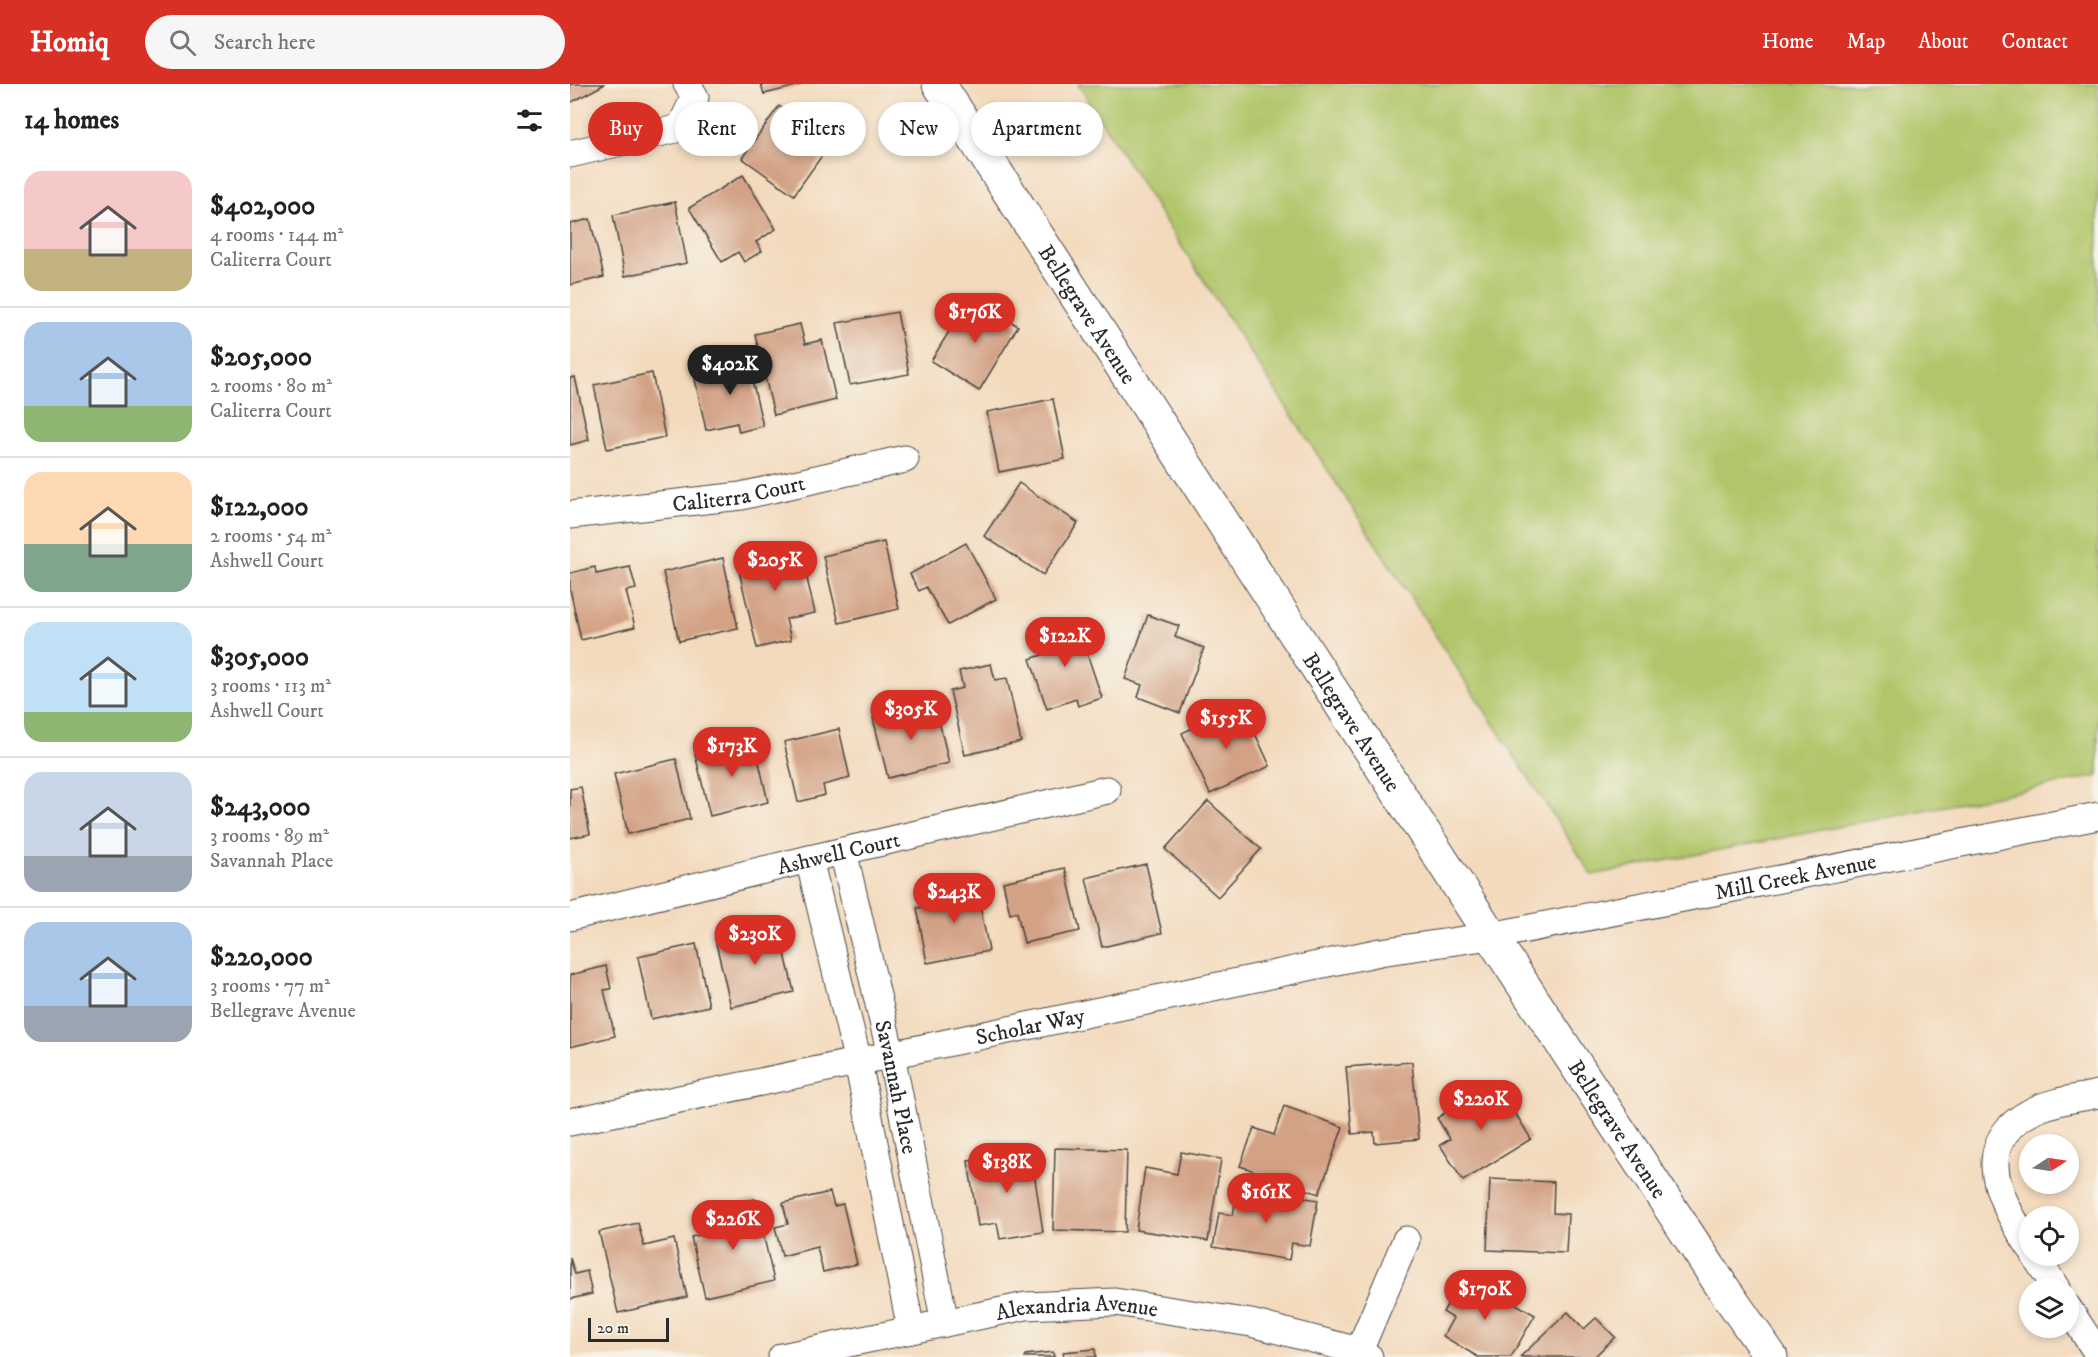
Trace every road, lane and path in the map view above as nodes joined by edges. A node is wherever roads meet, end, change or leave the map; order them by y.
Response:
1 (939, 84) edge
2 (691, 91) edge
3 (570, 153) edge
4 (904, 459) dead end
5 (570, 514) edge
6 (1107, 790) dead end
7 (2098, 816) edge
8 (843, 851) junction
9 (809, 859) junction
10 (570, 917) edge
11 (1491, 936) junction
12 (891, 1054) junction
13 (858, 1062) junction
14 (2098, 1094) edge
15 (570, 1122) edge
16 (2019, 1229) edge
17 (1406, 1240) dead end
18 (945, 1323) junction
19 (2079, 1325) edge
20 (912, 1330) junction
21 (1364, 1354) edge
22 (2098, 1354) edge
23 (782, 1357) edge
24 (1771, 1357) edge

1 - 11 main road, Bellegrave Avenue
2 - 3 street
4 - 5 street, Caliterra Court
6 - 8 street, Ashwell Court
7 - 11 street, Mill Creek Avenue
8 - 9 street, Ashwell Court
8 - 12 street, Savannah Place
9 - 10 street, Ashwell Court
9 - 13 street, Savannah Place
11 - 12 street, Scholar Way
11 - 24 main road, Bellegrave Avenue
12 - 13 street, Scholar Way
12 - 18 street, Savannah Place
13 - 15 street, Scholar Way
13 - 20 street, Savannah Place
14 - 16 street
17 - 21 street
18 - 20 street, Alexandria Avenue
18 - 21 street, Alexandria Avenue
19 - 22 street
20 - 23 street, Alexandria Avenue

